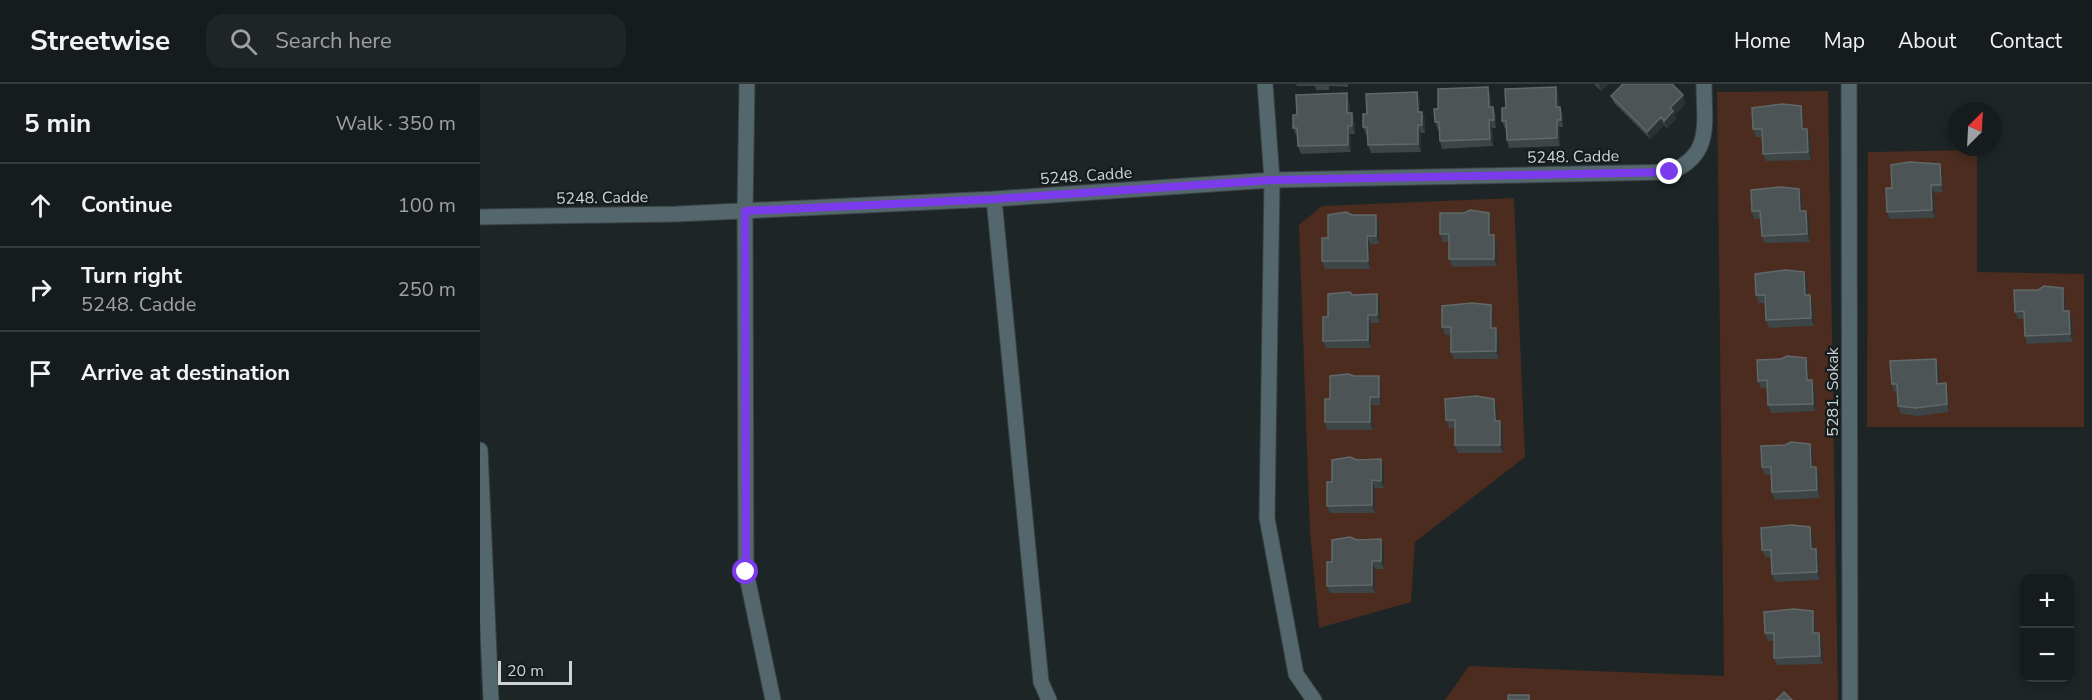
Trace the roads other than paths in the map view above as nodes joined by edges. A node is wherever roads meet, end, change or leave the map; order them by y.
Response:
1 (747, 84) edge
2 (1265, 84) edge
3 (1704, 84) edge
4 (1850, 84) edge
5 (1272, 180) junction
6 (994, 199) junction
7 (745, 211) junction
8 (480, 217) edge
9 (480, 450) edge
10 (491, 700) edge
11 (773, 700) edge
12 (1048, 700) edge
13 (1314, 700) edge
14 (1850, 700) edge

1 - 7 street
2 - 5 street
3 - 5 street, 5248. Cadde
4 - 14 street, 5281. Sokak
5 - 6 street, 5248. Cadde
5 - 13 street
6 - 7 street, 5248. Cadde
6 - 12 street
7 - 8 street, 5248. Cadde
7 - 11 street
9 - 10 street

